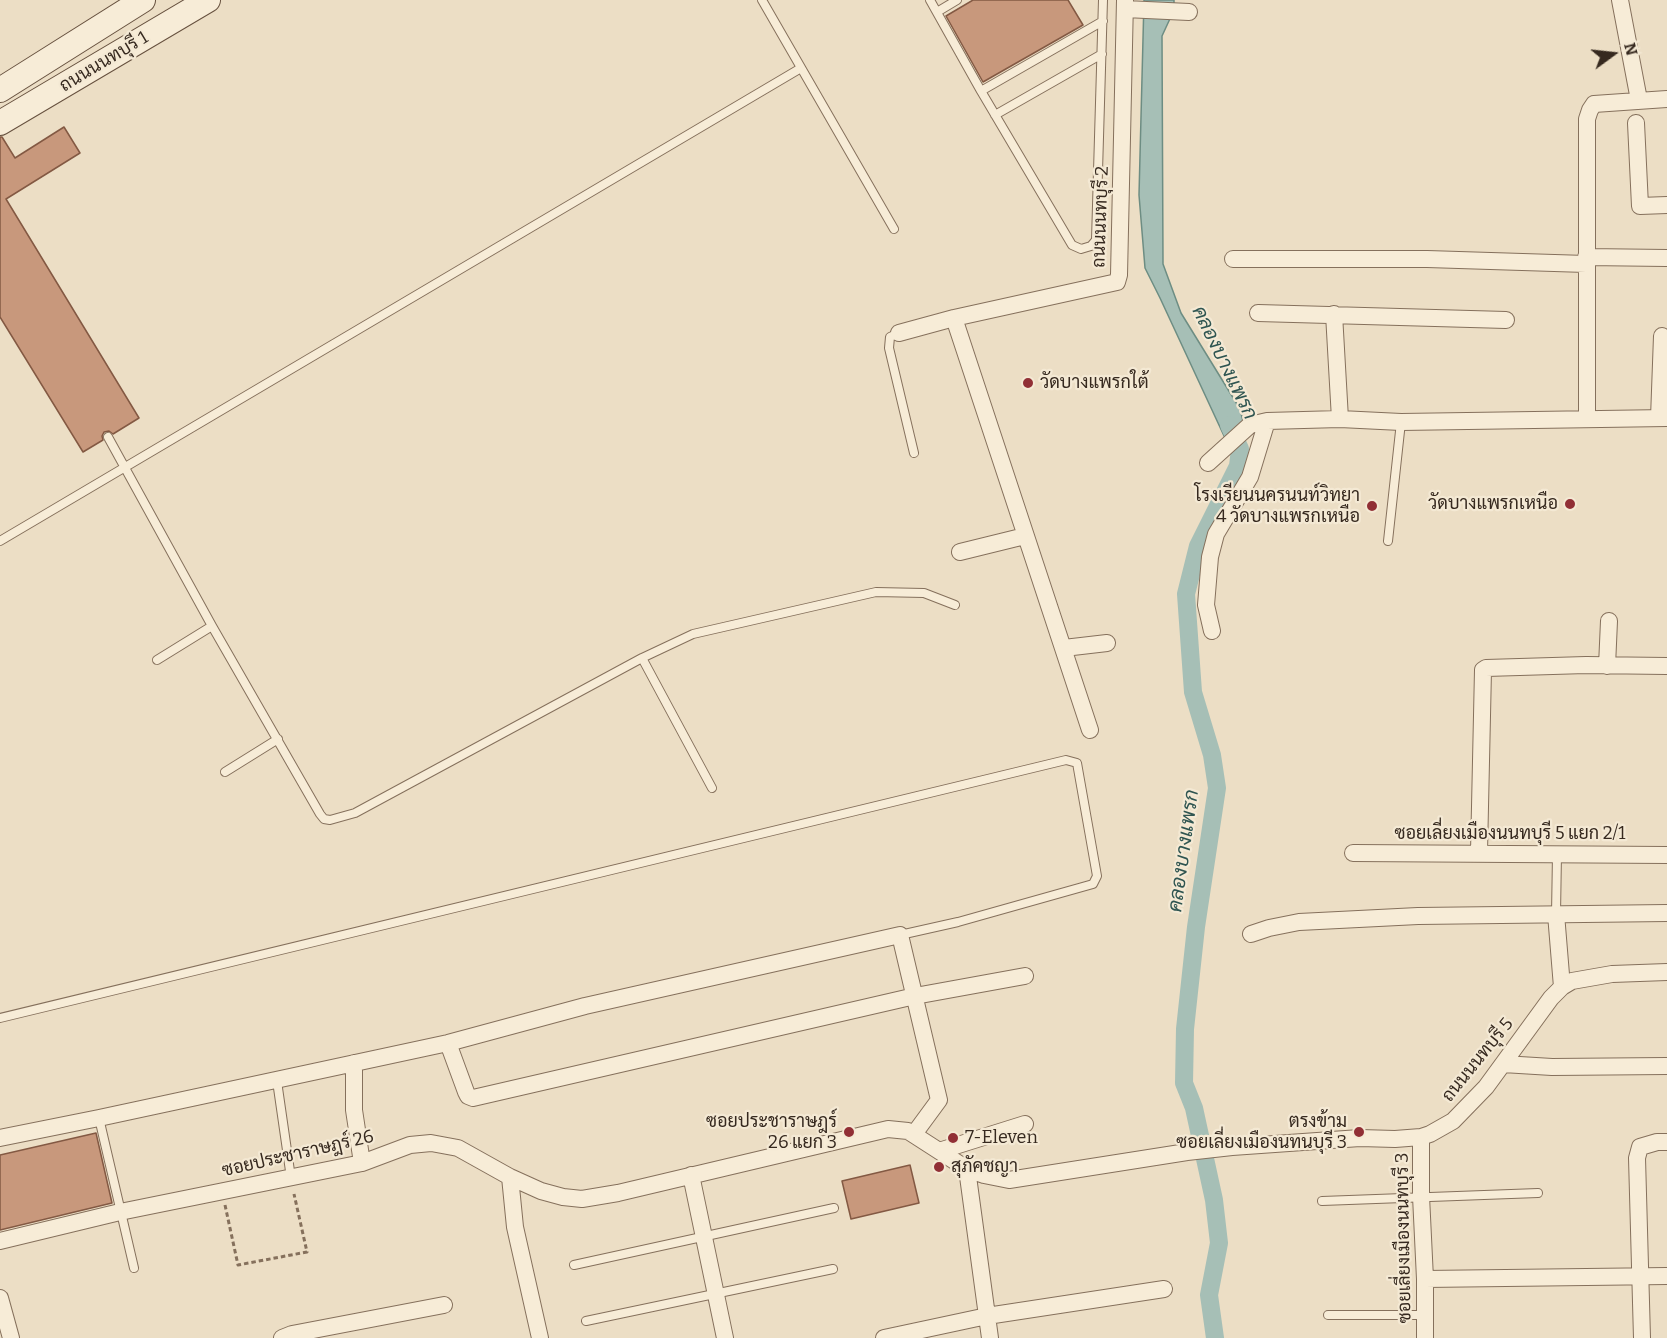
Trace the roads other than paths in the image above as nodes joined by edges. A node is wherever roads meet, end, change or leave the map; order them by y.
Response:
1 (143, 0) edge
2 (208, 0) edge
3 (762, 0) edge
4 (930, 0) edge
5 (957, 0) edge
6 (1103, 0) edge
7 (1620, 0) edge
8 (1129, 6) edge
9 (937, 12) junction
10 (1184, 12) dead end
11 (1103, 21) junction
12 (1102, 54) junction
13 (801, 68) junction
14 (0, 90) edge
15 (981, 91) junction
16 (1667, 99) edge
17 (1639, 100) junction
18 (995, 115) junction
19 (0, 123) edge
20 (1636, 123) dead end
21 (1667, 205) edge
22 (894, 229) dead end
23 (1667, 258) edge
24 (1233, 259) dead end
25 (1586, 260) junction
26 (1258, 313) dead end
27 (1334, 314) junction
28 (954, 318) junction
29 (1506, 320) dead end
30 (899, 333) joint
31 (1662, 336) dead end
32 (1661, 411) edge
33 (1587, 418) junction
34 (1340, 419) junction
35 (1401, 422) junction
36 (1259, 423) junction
37 (108, 437) dead end
38 (914, 453) dead end
39 (1208, 463) dead end
40 (125, 467) junction
41 (1024, 536) junction
42 (0, 541) edge
43 (1388, 541) dead end
44 (960, 552) dead end
45 (955, 605) dead end
46 (1609, 621) dead end
47 (212, 626) junction
48 (1212, 631) dead end
49 (1107, 643) dead end
50 (1064, 648) junction
51 (642, 658) junction
52 (158, 660) dead end
53 (1607, 666) junction
54 (1667, 666) edge
55 (1090, 730) dead end
56 (278, 739) junction
57 (225, 772) dead end
58 (712, 788) dead end
59 (1479, 852) junction
60 (1353, 853) dead end
61 (1557, 853) junction
62 (1667, 855) edge
63 (1667, 913) edge
64 (1556, 914) junction
65 (1251, 934) dead end
66 (900, 935) junction
67 (1667, 972) edge
68 (1025, 976) dead end
69 (1562, 987) junction
70 (915, 996) junction
71 (0, 1018) edge
72 (447, 1043) junction
73 (354, 1063) junction
74 (1503, 1064) junction
75 (1667, 1066) edge
76 (277, 1081) junction
77 (99, 1119) junction
78 (1025, 1124) dead end
79 (914, 1134) junction
80 (1421, 1137) junction
81 (0, 1138) edge
82 (1667, 1142) edge
83 (939, 1151) junction
84 (1187, 1152) joint
85 (362, 1163) junction
86 (967, 1169) junction
87 (691, 1175) junction
88 (510, 1177) junction
89 (291, 1178) junction
90 (1538, 1194) dead end
91 (1422, 1196) junction
92 (1322, 1200) dead end
93 (834, 1208) dead end
94 (120, 1212) junction
95 (704, 1236) junction
96 (0, 1241) edge
97 (574, 1265) dead end
98 (134, 1268) dead end
99 (834, 1269) dead end
100 (1667, 1276) edge
101 (1641, 1277) junction
102 (1425, 1279) junction
103 (1164, 1289) dead end
104 (716, 1294) junction
105 (0, 1298) edge
106 (444, 1305) dead end
107 (1328, 1315) dead end
108 (1425, 1315) junction
109 (987, 1316) junction
110 (586, 1321) dead end
111 (11, 1338) edge
112 (282, 1338) edge
113 (540, 1338) edge
114 (726, 1338) edge
115 (884, 1338) edge
116 (990, 1338) edge
117 (1425, 1338) edge
118 (1642, 1338) edge

1 - 14 main road, ถนนนนทบุรี 1
2 - 19 main road, ถนนนนทบุรี 1
3 - 13 lane
4 - 9 lane
5 - 9 lane
6 - 11 lane
7 - 17 street
8 - 10 street
8 - 28 street, ถนนนนทบุรี 2
9 - 15 lane
11 - 12 lane
11 - 15 lane
12 - 18 lane
12 - 18 lane
13 - 22 lane
13 - 40 lane
15 - 18 lane
16 - 17 street
17 - 25 street
20 - 21 street
23 - 25 street
24 - 25 street
25 - 33 street
26 - 27 street
27 - 29 street
27 - 34 street
28 - 30 street, ถนนนนทบุรี 2
28 - 41 street
30 - 38 lane
31 - 32 street
32 - 33 street
33 - 35 street
34 - 35 street
34 - 36 street
35 - 43 lane
36 - 39 street
36 - 48 street
37 - 40 lane
40 - 42 lane
40 - 47 lane
41 - 44 street
41 - 50 street
45 - 51 lane
46 - 53 street
47 - 52 lane
47 - 56 lane
49 - 50 street
50 - 55 street
51 - 56 lane
51 - 58 lane
53 - 54 street
53 - 59 street
56 - 57 lane
59 - 60 street, ซอยเลี่ยงเมืองนนทบุรี 5 แยก 2/1
59 - 61 street, ซอยเลี่ยงเมืองนนทบุรี 5 แยก 2/1
61 - 62 street, ซอยเลี่ยงเมืองนนทบุรี 5 แยก 2/1
61 - 64 lane
63 - 64 street
64 - 65 street
64 - 69 street
66 - 70 street
66 - 71 lane
66 - 72 street
67 - 69 street
68 - 70 street
69 - 74 street, ถนนนนทบุรี 5
70 - 72 street
70 - 79 street
72 - 73 street
73 - 76 street
73 - 85 street
74 - 75 street
74 - 80 street, ถนนนนทบุรี 5
76 - 77 street
76 - 89 lane
77 - 81 street
77 - 94 lane
78 - 83 street
79 - 83 street, ซอยประชาราษฎร์ 26
79 - 87 street, ซอยประชาราษฎร์ 26
80 - 84 street, ถนนนนทบุรี 5
80 - 91 street, ซอยเลี่ยงเมืองนนทบุรี 3
82 - 101 street
83 - 86 street, ซอยประชาราษฎร์ 26
84 - 86 street, ซอยประชาราษฎร์ 26
85 - 88 street, ซอยประชาราษฎร์ 26
85 - 89 street, ซอยประชาราษฎร์ 26
86 - 109 street
87 - 88 street, ซอยประชาราษฎร์ 26
87 - 95 street
88 - 113 street
89 - 94 street, ซอยประชาราษฎร์ 26
90 - 91 lane
91 - 92 lane
91 - 102 street, ซอยเลี่ยงเมืองนนทบุรี 3
93 - 95 lane
94 - 96 street, ซอยประชาราษฎร์ 26
94 - 98 lane
95 - 97 lane
95 - 104 street
99 - 104 lane
100 - 101 street
101 - 102 street
101 - 118 street
102 - 108 street, ซอยเลี่ยงเมืองนนทบุรี 3
103 - 109 street
104 - 110 lane
104 - 114 street
105 - 111 street
106 - 112 street
107 - 108 lane
108 - 117 street, ซอยเลี่ยงเมืองนนทบุรี 3
109 - 115 street
109 - 116 street

